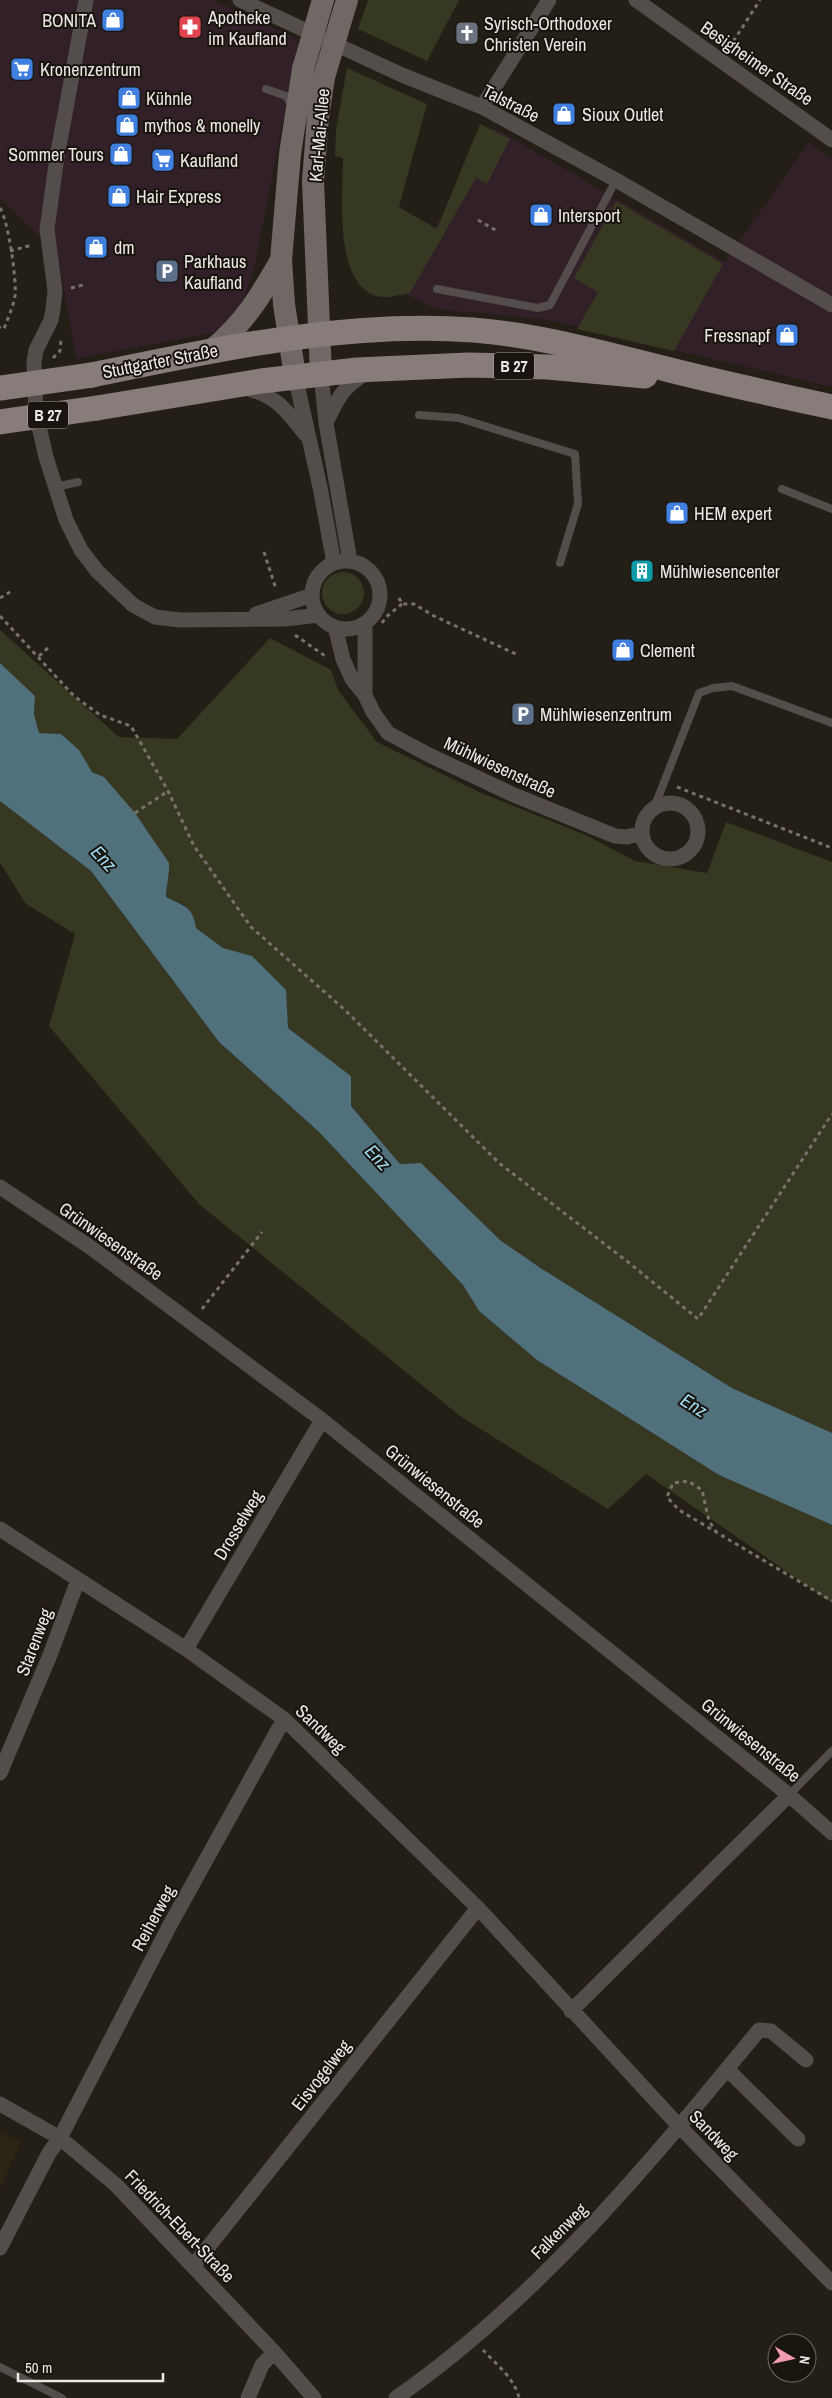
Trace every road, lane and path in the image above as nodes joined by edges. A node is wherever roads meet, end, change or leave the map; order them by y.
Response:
1 (86, 0) edge
2 (240, 0) edge
3 (323, 0) edge
4 (347, 0) edge
5 (549, 0) edge
6 (636, 0) edge
7 (760, 0) edge
8 (721, 60) junction
9 (266, 89) dead end
10 (482, 108) junction
11 (295, 113) junction
12 (832, 140) edge
13 (616, 180) junction
14 (0, 208) edge
15 (478, 220) dead end
16 (497, 231) dead end
17 (47, 241) junction
18 (10, 251) junction
19 (281, 260) junction
20 (318, 273) junction
21 (82, 285) dead end
22 (437, 289) dead end
23 (68, 296) dead end
24 (832, 305) edge
25 (0, 327) edge
26 (62, 333) dead end
27 (320, 333) junction
28 (289, 337) junction
29 (212, 350) junction
30 (52, 360) dead end
31 (373, 370) junction
32 (321, 374) junction
33 (295, 376) junction
34 (717, 382) junction
35 (236, 385) junction
36 (0, 388) edge
37 (832, 406) edge
38 (419, 415) dead end
39 (0, 422) edge
40 (326, 424) junction
41 (310, 440) junction
42 (78, 482) dead end
43 (56, 487) junction
44 (782, 489) dead end
45 (832, 509) edge
46 (264, 552) dead end
47 (350, 561) junction
48 (560, 562) dead end
49 (334, 563) junction
50 (10, 592) dead end
51 (312, 595) junction
52 (0, 598) edge
53 (399, 598) dead end
54 (282, 606) junction
55 (319, 614) junction
56 (0, 616) edge
57 (243, 618) junction
58 (365, 623) junction
59 (335, 627) junction
60 (49, 647) dead end
61 (518, 655) dead end
62 (39, 656) junction
63 (365, 695) junction
64 (134, 722) dead end
65 (832, 723) edge
66 (131, 726) junction
67 (665, 782) junction
68 (168, 791) junction
69 (654, 808) junction
70 (135, 813) dead end
71 (642, 833) junction
72 (832, 848) edge
73 (832, 1114) edge
74 (0, 1187) edge
75 (262, 1232) dead end
76 (192, 1322) junction
77 (322, 1420) junction
78 (0, 1529) edge
79 (717, 1533) junction
80 (78, 1580) junction
81 (832, 1601) edge
82 (186, 1649) junction
83 (284, 1719) junction
84 (832, 1751) edge
85 (0, 1773) edge
86 (789, 1795) junction
87 (832, 1834) edge
88 (478, 1908) junction
89 (571, 2011) junction
90 (806, 2060) dead end
91 (727, 2069) junction
92 (0, 2104) edge
93 (679, 2126) junction
94 (60, 2138) junction
95 (798, 2139) dead end
96 (0, 2248) edge
97 (193, 2266) junction
98 (832, 2283) edge
99 (473, 2338) junction
100 (274, 2352) junction
101 (0, 2367) edge
102 (62, 2398) edge
103 (248, 2398) edge
104 (314, 2398) edge
105 (396, 2398) edge
106 (519, 2398) edge

1 - 17 street
2 - 10 street, Talstraße
3 - 11 main road, Karl-Mai-Allee, bridge
4 - 20 main road, Karl-Mai-Allee, bridge
5 - 10 street
6 - 8 street, Besigheimer Straße
7 - 8 path
8 - 12 street, Besigheimer Straße
9 - 11 lane
10 - 13 street, Talstraße
11 - 19 main road, Karl-Mai-Allee
13 - 22 lane
13 - 24 street, Talstraße
14 - 18 path
15 - 16 path
17 - 18 path
17 - 43 street
18 - 25 path
19 - 20 main road
19 - 28 main road, Karl-Mai-Allee
19 - 29 main road, Karl-Mai-Allee
20 - 27 main road, Karl-Mai-Allee
21 - 23 path
26 - 30 path
27 - 28 main road, Stuttgarter Straße / B 27
27 - 32 main road, Karl-Mai-Allee
27 - 34 main road, B 27
28 - 29 main road, Stuttgarter Straße / B 27
28 - 33 main road, Karl-Mai-Allee
29 - 36 main road, Stuttgarter Straße / B 27, bridge
31 - 32 main road, B 27
31 - 34 main road, B 27
31 - 40 street
32 - 33 main road, Stuttgarter Straße / B 27
32 - 40 street
33 - 35 main road, Stuttgarter Straße / B 27
33 - 41 street
34 - 37 main road, B 27
35 - 39 main road, Stuttgarter Straße / B 27, bridge
35 - 41 street
38 - 48 lane
40 - 47 street
41 - 49 street
42 - 43 lane
43 - 57 street
44 - 45 lane
46 - 54 path
47 - 49 street
47 - 58 street
49 - 51 street
50 - 52 path
51 - 54 street
51 - 55 street
53 - 61 path
54 - 57 street
55 - 57 street
55 - 59 street
56 - 62 path
58 - 59 street
58 - 63 street, Mühlwiesenstraße
59 - 63 street, Mühlwiesenstraße
60 - 62 path
62 - 66 path
63 - 71 street, Mühlwiesenstraße
64 - 66 path
65 - 67 lane
66 - 68 path
67 - 69 lane
67 - 72 path
68 - 70 path
68 - 73 path
69 - 71 street
69 - 71 street
74 - 76 street, Grünwiesenstraße
75 - 76 path
76 - 77 street, Grünwiesenstraße
77 - 82 street, Drosselweg
77 - 86 street, Grünwiesenstraße
78 - 80 street, Sandweg
79 - 79 path
79 - 81 path
80 - 82 street, Sandweg
80 - 85 street, Starenweg
82 - 83 street, Sandweg
83 - 88 street, Sandweg
83 - 94 street, Reiherweg
84 - 86 lane
86 - 87 street, Grünwiesenstraße
86 - 89 street
88 - 89 street, Sandweg
88 - 97 street, Eisvogelweg
89 - 93 street, Sandweg
90 - 91 street, Falkenweg
91 - 93 street, Falkenweg
91 - 95 street
92 - 94 street, Friedrich-Ebert-Straße
93 - 98 street, Sandweg
93 - 99 street, Falkenweg
94 - 96 street, Reiherweg
94 - 97 street, Friedrich-Ebert-Straße
97 - 100 street, Friedrich-Ebert-Straße
99 - 105 street, Falkenweg
99 - 106 path
100 - 103 street
100 - 104 street, Friedrich-Ebert-Straße
101 - 102 lane

